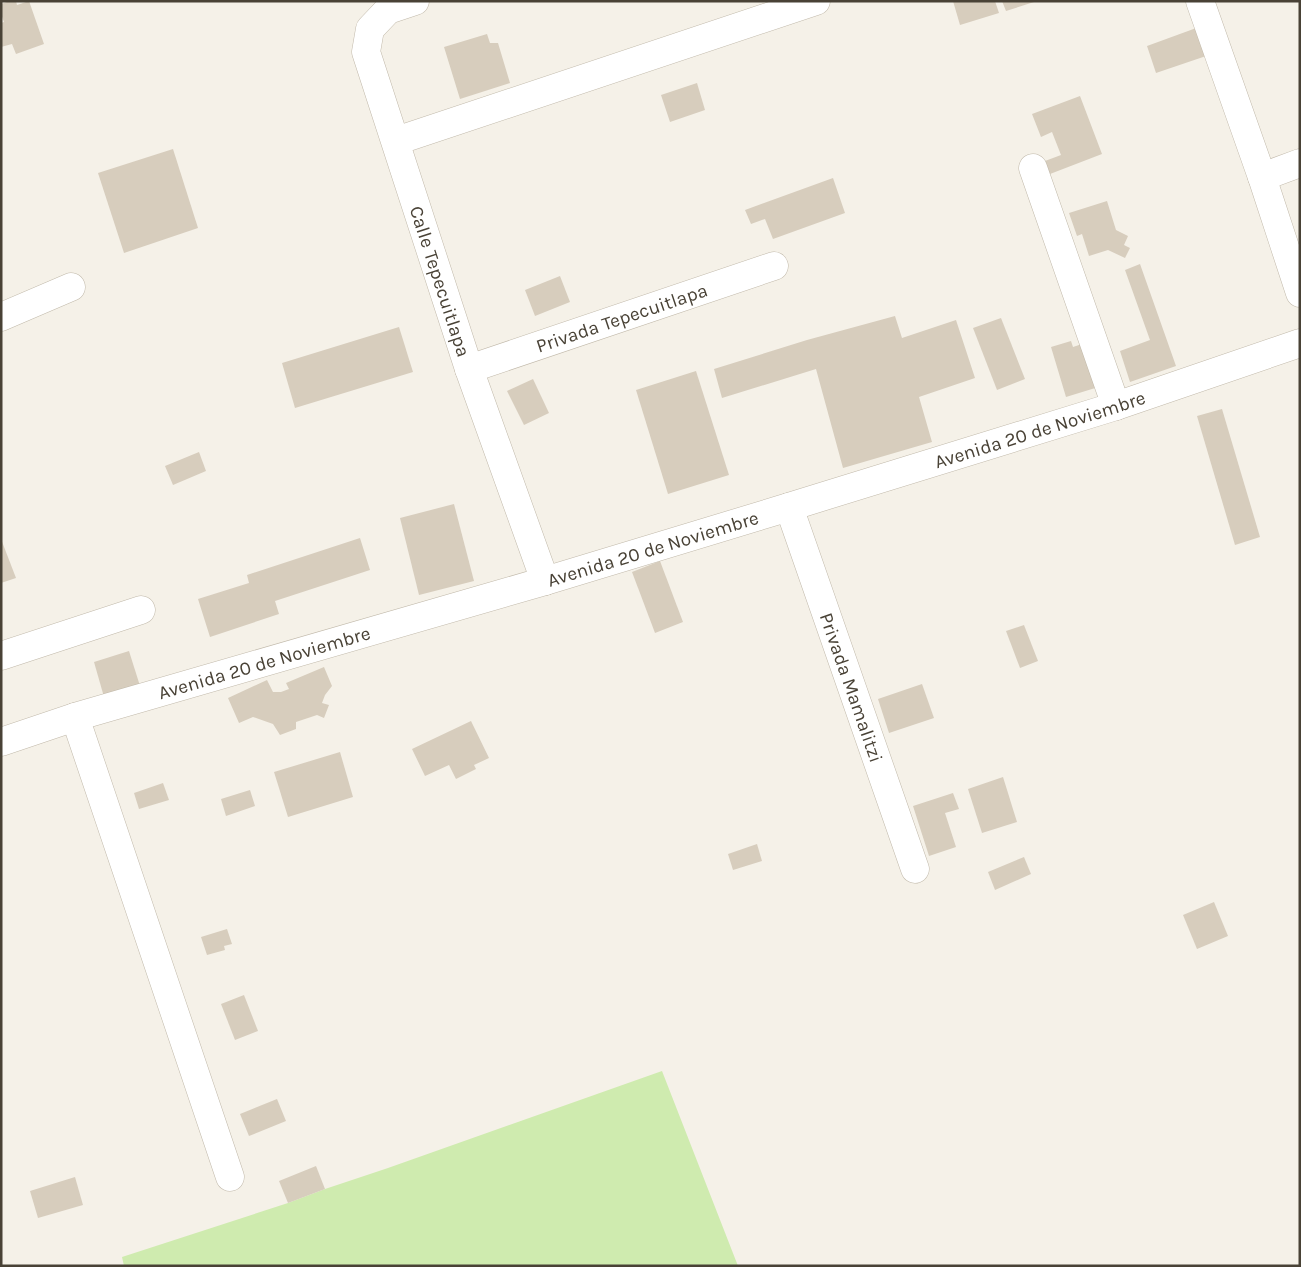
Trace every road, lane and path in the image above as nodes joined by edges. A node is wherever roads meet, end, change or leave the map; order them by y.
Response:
1 (415, 1) edge
2 (816, 1) edge
3 (1200, 1) edge
4 (396, 141) junction
5 (1300, 163) edge
6 (1033, 168) dead end
7 (1262, 177) junction
8 (774, 266) dead end
9 (71, 287) dead end
10 (1300, 293) edge
11 (1, 317) edge
12 (1300, 343) edge
13 (469, 369) junction
14 (1116, 406) junction
15 (789, 507) junction
16 (545, 581) junction
17 (141, 610) dead end
18 (1, 656) edge
19 (75, 717) junction
20 (1, 742) edge
21 (915, 869) dead end
22 (230, 1177) dead end

1 - 4 street, Calle Tepecuitlapa
2 - 4 street
3 - 7 street
4 - 13 street, Calle Tepecuitlapa
5 - 7 street
6 - 14 street
7 - 10 street
8 - 13 street, Privada Tepecuitlapa
9 - 11 street
12 - 14 street, Avenida 20 de Noviembre
13 - 16 street, Calle Tepecuitlapa
14 - 15 street, Avenida 20 de Noviembre
15 - 16 street, Avenida 20 de Noviembre
15 - 21 street, Privada Mamalitzi
16 - 19 street, Avenida 20 de Noviembre
17 - 18 street
19 - 20 street, Avenida 20 de Noviembre
19 - 22 street

